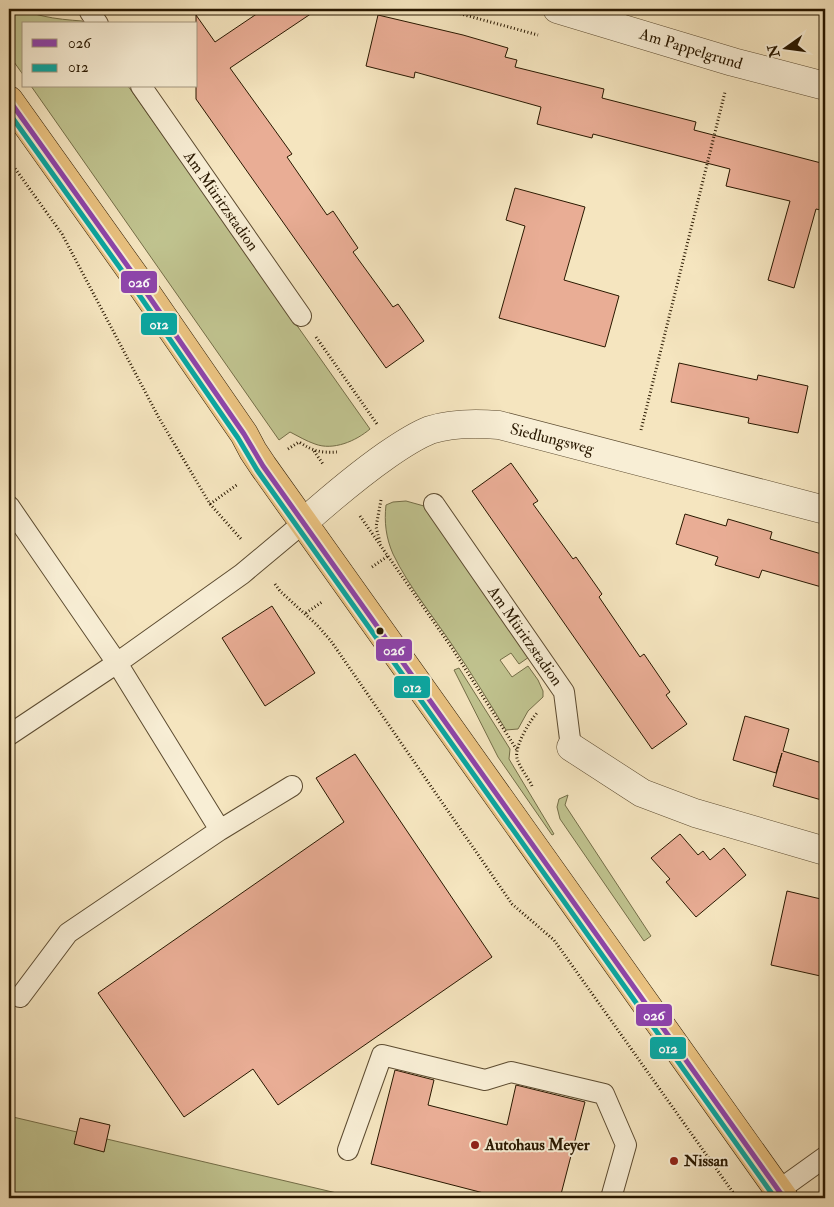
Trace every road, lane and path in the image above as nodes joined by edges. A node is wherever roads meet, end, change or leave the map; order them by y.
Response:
1 (90, 9) edge
2 (557, 9) edge
3 (97, 22) edge
4 (733, 62) junction
5 (825, 86) edge
6 (142, 88) edge
7 (13, 115) edge
8 (9, 160) edge
9 (301, 316) joint
10 (299, 442) dead end
11 (395, 450) junction
12 (314, 451) dead end
13 (633, 460) junction
14 (381, 498) dead end
15 (210, 504) dead end
16 (434, 504) dead end
17 (9, 506) edge
18 (825, 510) edge
19 (303, 523) junction
20 (381, 545) dead end
21 (388, 556) dead end
22 (306, 613) dead end
23 (116, 663) junction
24 (564, 692) junction
25 (9, 735) edge
26 (571, 747) joint
27 (517, 750) junction
28 (292, 786) dead end
29 (536, 791) dead end
30 (220, 830) junction
31 (825, 851) edge
32 (20, 998) dead end
33 (348, 1150) dead end
34 (825, 1157) edge
35 (782, 1194) edge
36 (611, 1198) edge
37 (737, 1198) edge

1 - 3 lane
2 - 4 street, Am Pappelgrund
4 - 5 street, Am Pappelgrund
4 - 13 path
6 - 9 lane, Am Müritzstadion
7 - 19 main road
8 - 15 path
9 - 11 path
10 - 12 path
11 - 13 street, Siedlungsweg
11 - 19 street, Siedlungsweg
13 - 18 street, Siedlungsweg
14 - 20 path
16 - 24 lane, Am Müritzstadion
17 - 23 lane
19 - 23 lane
19 - 35 main road
21 - 27 path
22 - 37 path
23 - 25 lane
23 - 30 lane
24 - 26 lane, Am Müritzstadion
24 - 27 path
26 - 31 street, Am Müritzstadion
27 - 29 path
28 - 30 lane
30 - 32 lane
33 - 36 lane
34 - 35 lane

